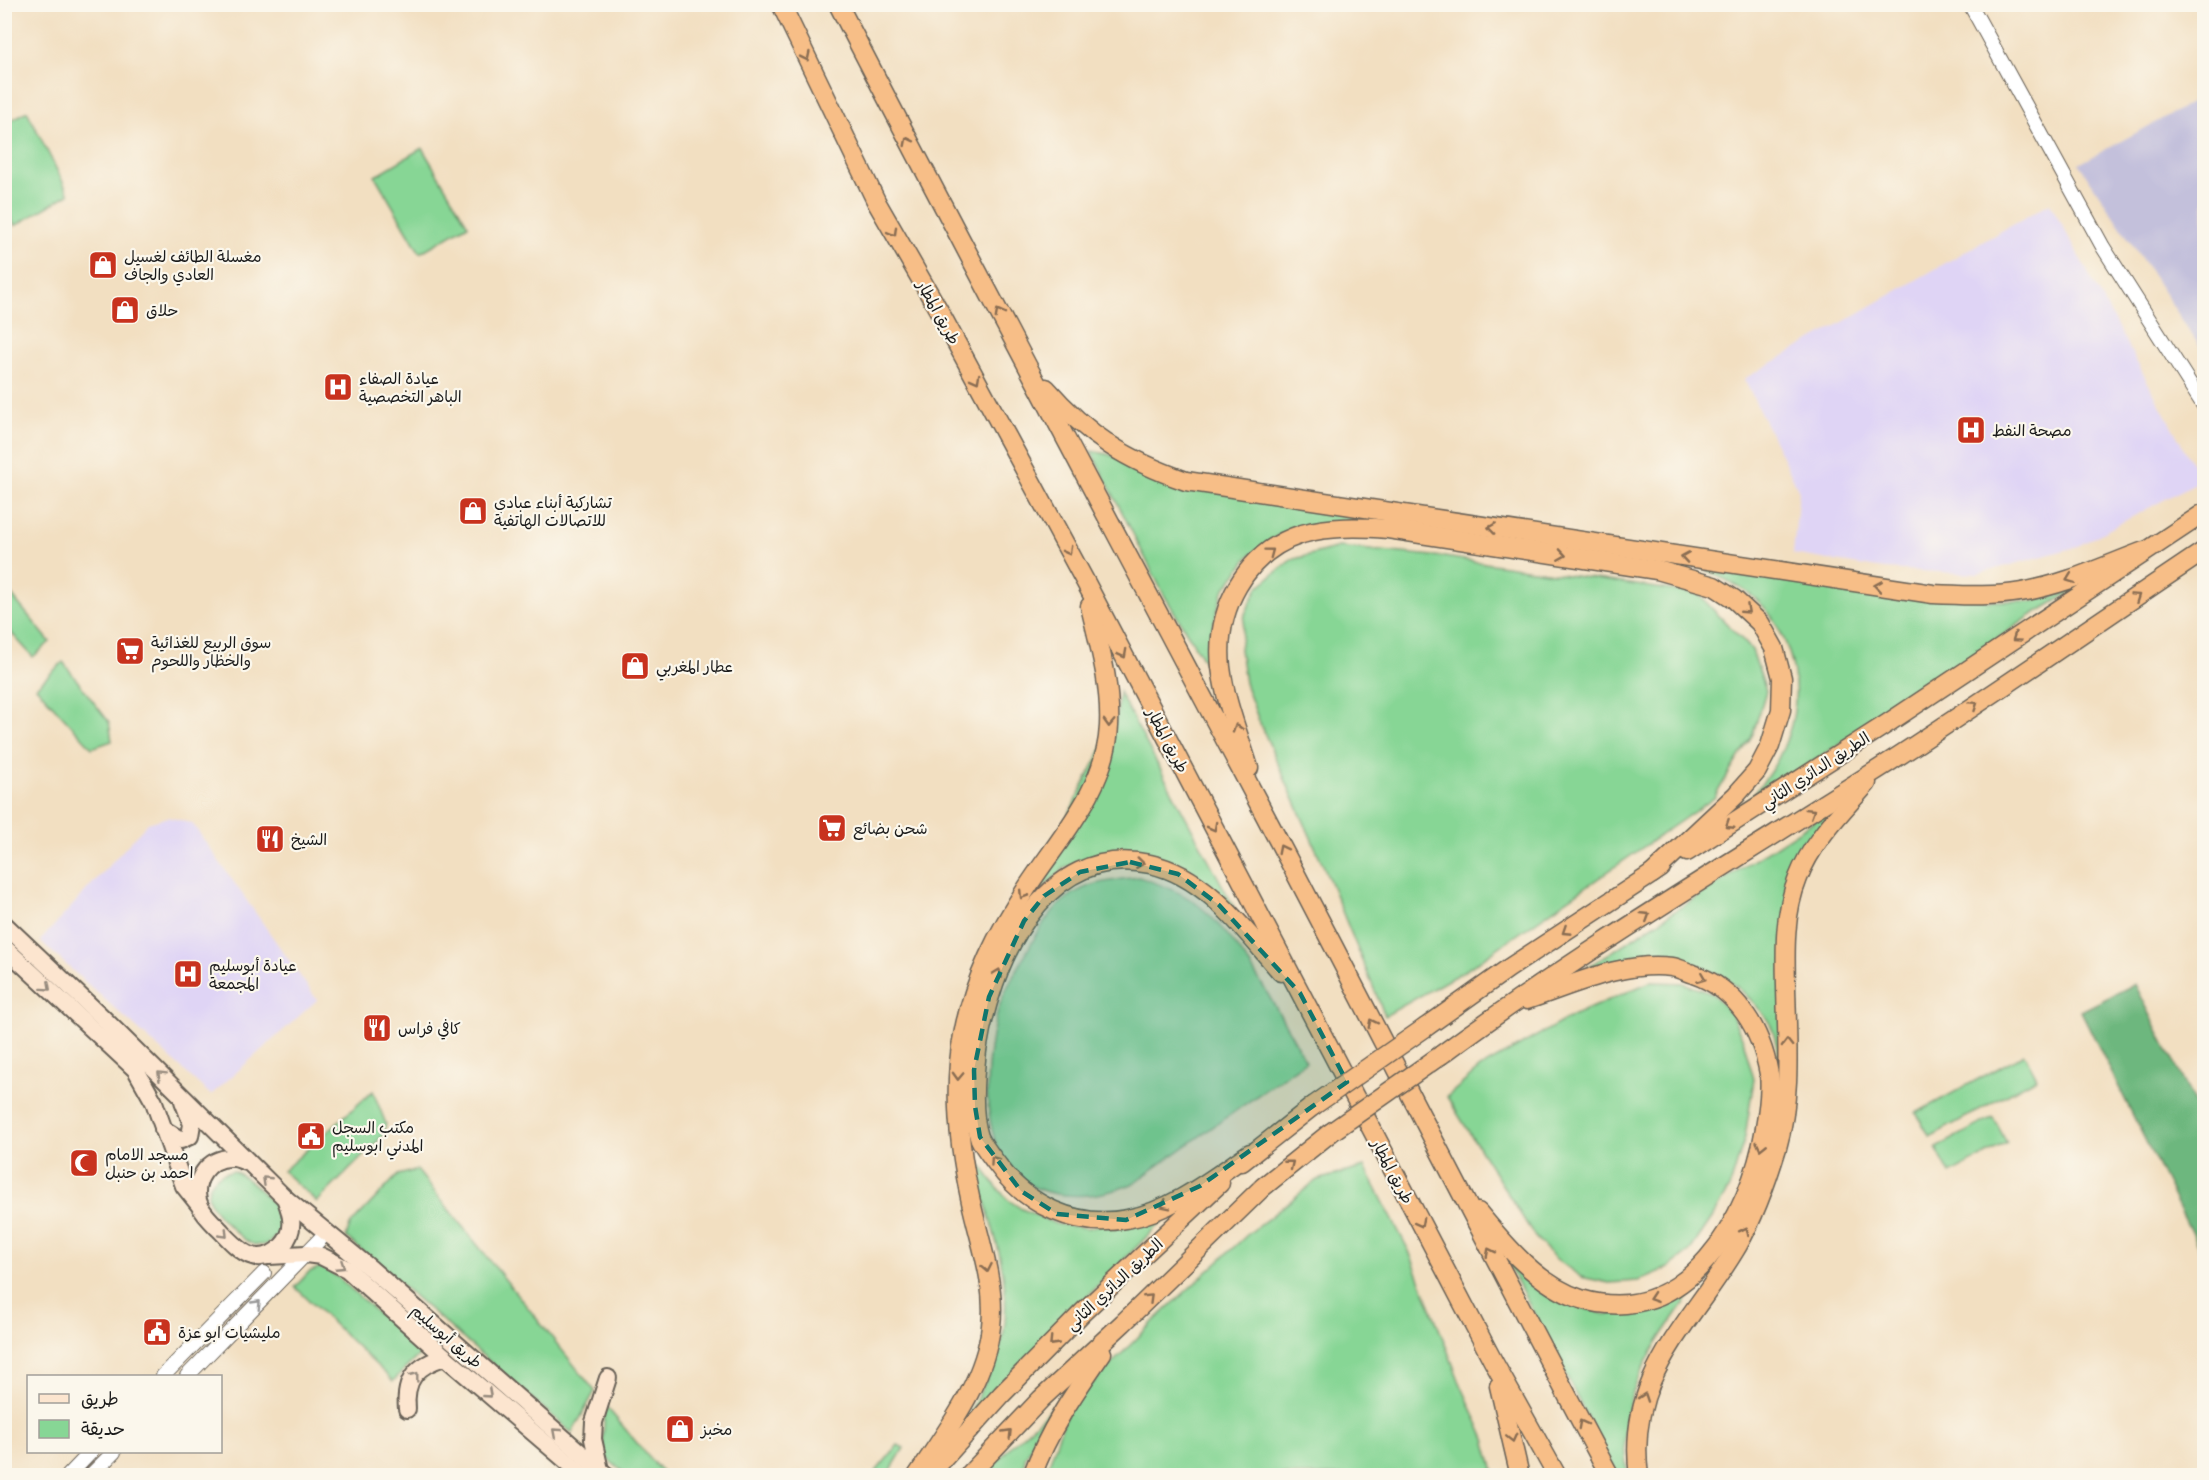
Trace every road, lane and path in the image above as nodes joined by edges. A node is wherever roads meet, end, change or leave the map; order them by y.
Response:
1 (781, 4) edge
2 (838, 4) edge
3 (1970, 4) edge
4 (1026, 365) junction
5 (2205, 406) edge
6 (2205, 513) edge
7 (2144, 551) junction
8 (2205, 551) edge
9 (1086, 584) junction
10 (1882, 766) junction
11 (1259, 804) junction
12 (1652, 874) junction
13 (4, 924) edge
14 (4, 947) edge
15 (1300, 993) junction
16 (1505, 1008) junction
17 (180, 1094) junction
18 (164, 1129) junction
19 (1250, 1153) junction
20 (247, 1162) junction
21 (1455, 1183) junction
22 (285, 1198) junction
23 (200, 1207) junction
24 (327, 1232) junction
25 (306, 1254) junction
26 (265, 1264) junction
27 (277, 1284) junction
28 (1123, 1323) junction
29 (445, 1357) junction
30 (1493, 1360) junction
31 (165, 1375) edge
32 (189, 1375) edge
33 (608, 1378) dead end
34 (406, 1409) dead end
35 (90, 1453) edge
36 (113, 1453) edge
37 (597, 1474) edge
38 (69, 1476) edge
39 (90, 1476) edge
40 (917, 1476) edge
41 (928, 1476) edge
42 (968, 1476) edge
43 (1032, 1476) edge
44 (1520, 1476) edge
45 (1557, 1476) edge
46 (1610, 1476) edge
47 (1639, 1476) edge

1 -> 9 highway, طريق المطار
4 -> 2 highway
3 - 5 street
7 -> 4 highway
4 - 11 highway
6 - 7 highway, الطريق الدائري الثاني
7 -> 12 highway, الطريق الدائري الثاني
10 -> 8 highway, الطريق الدائري الثاني
9 -> 15 highway, طريق المطار
9 -> 40 highway
16 -> 10 highway, الطريق الدائري الثاني
47 -> 10 highway
11 -> 12 highway
21 -> 11 highway
12 -> 19 highway, الطريق الدائري الثاني, bridge
17 -> 13 main road
14 -> 18 main road
19 -> 15 highway
15 -> 30 highway, طريق المطار
16 -> 21 highway
28 -> 16 highway, الطريق الدائري الثاني, bridge
17 - 18 main road
17 - 20 main road
18 - 23 main road
19 -> 41 highway, الطريق الدائري الثاني
22 -> 20 main road
20 - 23 main road
46 -> 21 highway
22 - 24 main road, طريق أبوسليم
22 - 26 main road
23 -> 26 main road
24 - 25 street
37 -> 24 main road, طريق أبوسليم
25 - 26 main road, طريق أبوسليم
25 - 27 street
25 -> 29 main road, طريق أبوسليم
26 - 27 street
26 - 31 street
32 -> 27 street
42 -> 28 highway, الطريق الدائري الثاني
28 - 43 highway
34 -> 29 main road
29 -> 37 main road, طريق أبوسليم
30 -> 44 highway
30 - 45 highway, طريق المطار
33 - 37 main road
35 - 38 street
36 - 39 street

